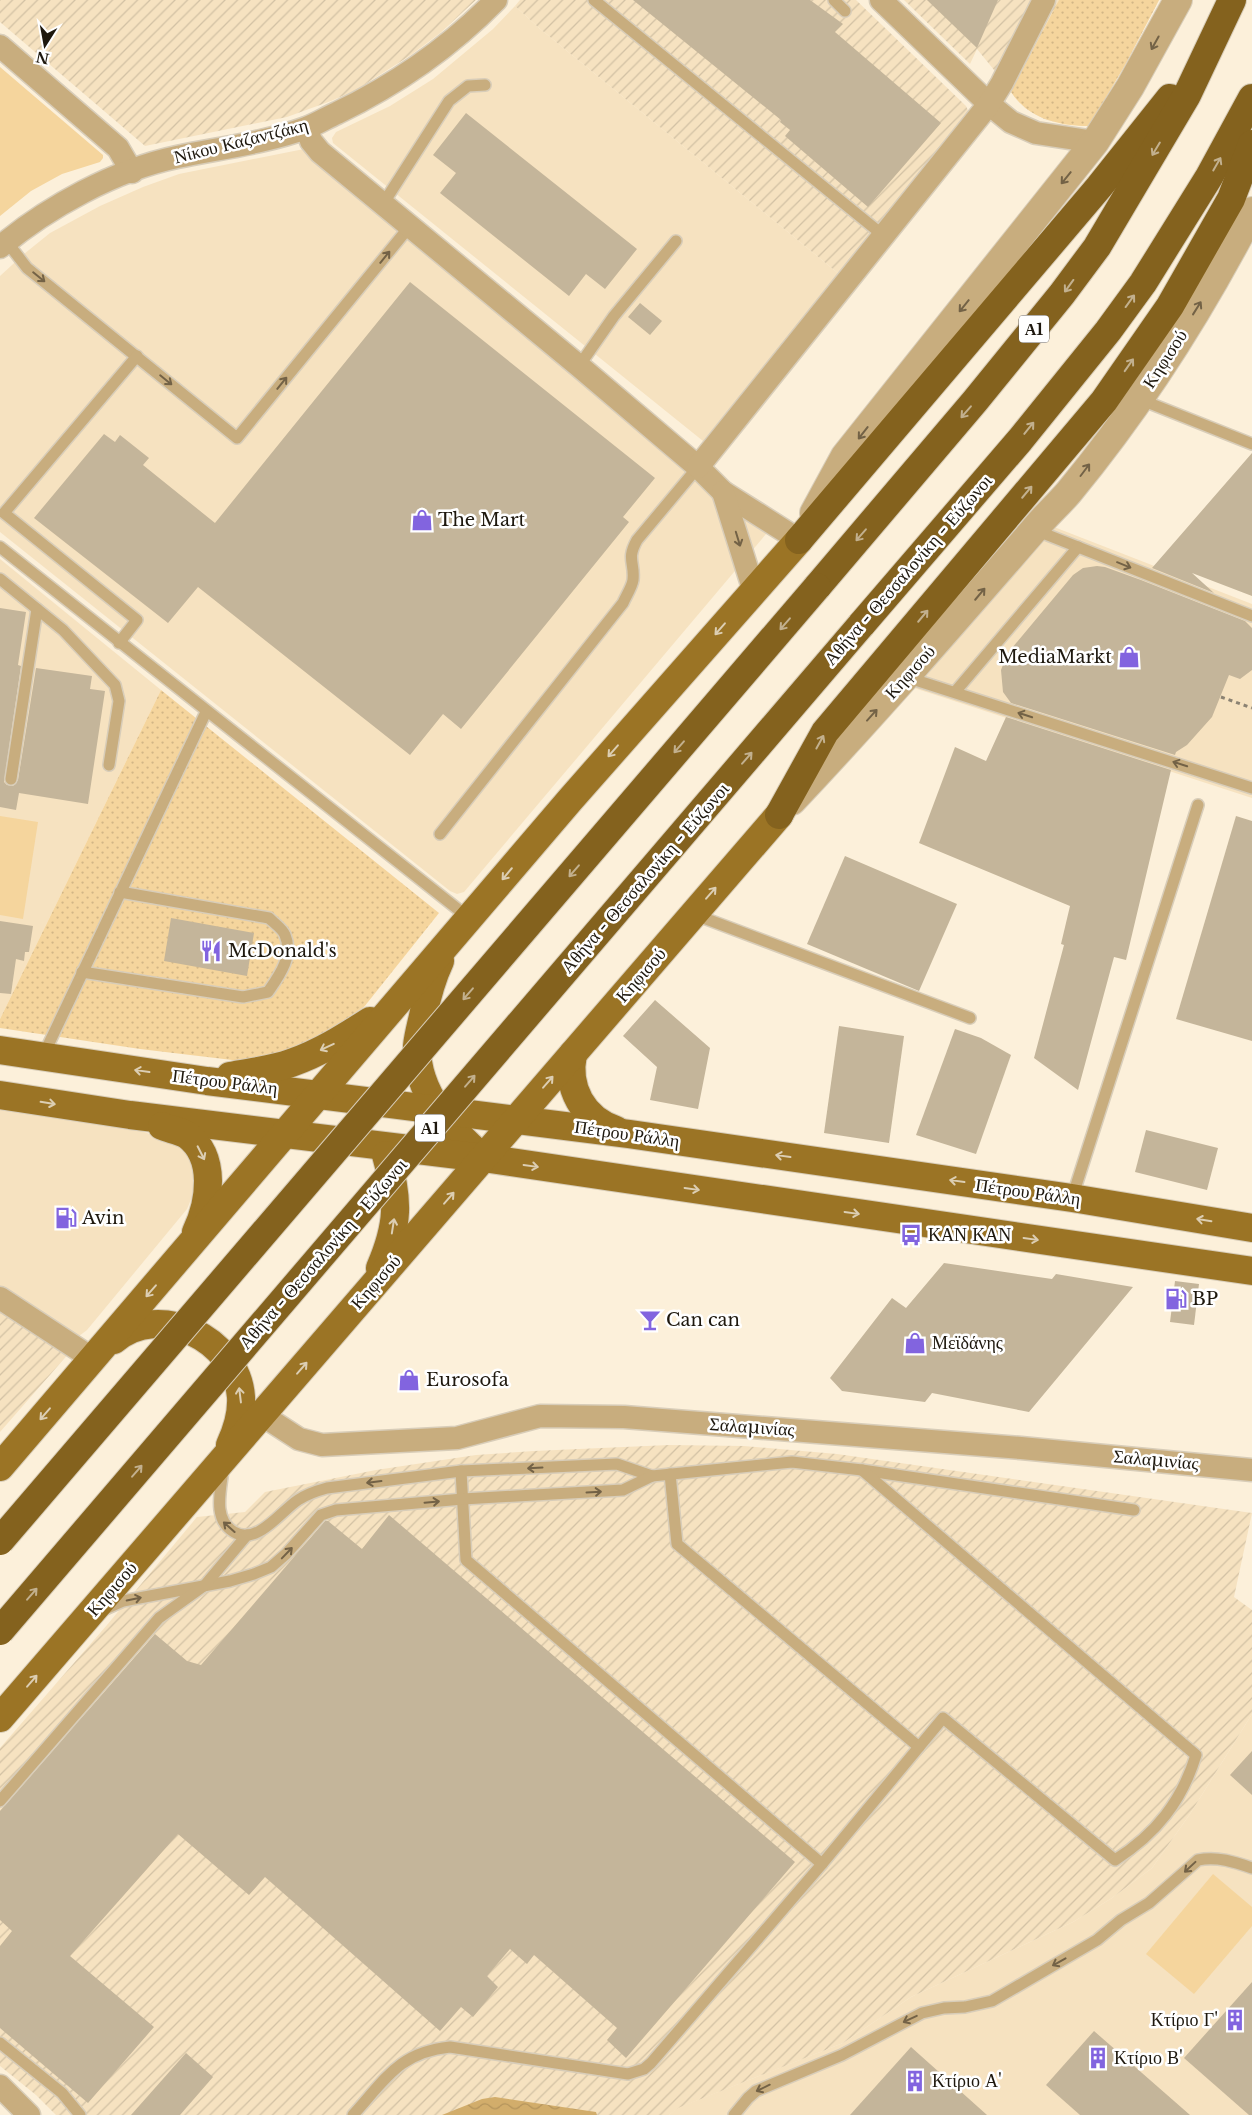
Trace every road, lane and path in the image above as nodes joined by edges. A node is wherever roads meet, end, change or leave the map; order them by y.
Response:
1 (496, 0) edge
2 (594, 0) edge
3 (834, 0) edge
4 (881, 0) edge
5 (1044, 0) edge
6 (1178, 0) edge
7 (1232, 0) edge
8 (845, 11) dead end
9 (1212, 44) junction
10 (0, 46) edge
11 (485, 85) dead end
12 (1252, 98) edge
13 (989, 104) junction
14 (307, 128) junction
15 (1095, 142) junction
16 (1252, 144) edge
17 (132, 172) junction
18 (383, 204) junction
19 (1252, 211) edge
20 (410, 226) junction
21 (884, 236) junction
22 (676, 241) dead end
23 (3, 244) edge
24 (137, 356) junction
25 (579, 366) junction
26 (1139, 399) junction
27 (1252, 444) edge
28 (698, 467) junction
29 (723, 492) junction
30 (1034, 530) junction
31 (799, 540) junction
32 (0, 547) edge
33 (1078, 547) junction
34 (0, 579) edge
35 (754, 591) junction
36 (37, 609) junction
37 (1252, 616) edge
38 (118, 643) junction
39 (906, 677) junction
40 (955, 692) junction
41 (1221, 697) dead end
42 (1252, 708) edge
43 (206, 712) junction
44 (109, 765) dead end
45 (11, 779) dead end
46 (1252, 788) edge
47 (1198, 805) dead end
48 (779, 815) junction
49 (440, 834) dead end
50 (120, 892) junction
51 (693, 914) junction
52 (469, 918) junction
53 (82, 972) junction
54 (398, 1002) junction
55 (970, 1018) dead end
56 (0, 1050) edge
57 (573, 1054) junction
58 (43, 1056) junction
59 (207, 1081) junction
60 (319, 1094) junction
61 (0, 1096) edge
62 (436, 1109) junction
63 (130, 1115) junction
64 (516, 1119) junction
65 (284, 1134) junction
66 (629, 1134) junction
67 (384, 1146) junction
68 (483, 1158) junction
69 (1072, 1198) junction
70 (1252, 1228) edge
71 (182, 1254) junction
72 (1252, 1271) edge
73 (371, 1288) junction
74 (0, 1298) edge
75 (93, 1359) junction
76 (262, 1415) junction
77 (224, 1458) junction
78 (0, 1466) edge
79 (862, 1470) junction
80 (1252, 1470) edge
81 (461, 1471) junction
82 (670, 1474) junction
83 (652, 1476) junction
84 (463, 1499) junction
85 (1134, 1510) dead end
86 (247, 1535) junction
87 (0, 1541) edge
88 (205, 1585) junction
89 (88, 1616) junction
90 (0, 1631) edge
91 (0, 1718) edge
92 (919, 1747) junction
93 (0, 1801) edge
94 (822, 1864) junction
95 (1252, 1868) edge
96 (0, 2043) edge
97 (1, 2089) edge
98 (29, 2115) edge
99 (80, 2115) edge
100 (353, 2115) edge
101 (734, 2115) edge

1 - 14 street, Νίκου Καζαντζάκη
2 - 21 lane
3 - 8 lane
4 - 13 street
5 - 13 street
6 -> 15 street
7 - 9 highway, Α1
9 - 31 highway
9 -> 87 highway, Α1, bridge
10 - 17 street
11 - 18 lane
90 -> 12 highway, Αθήνα - Θεσσαλονίκη - Εύζωνοι / Α1, bridge
13 - 15 street
13 - 21 street
14 - 17 street, Νίκου Καζαντζάκη
14 - 18 street
15 -> 31 street
48 -> 16 highway
17 - 23 street, Νίκου Καζαντζάκη
18 - 20 street
26 -> 19 street, Κηφισού
24 -> 20 lane
20 - 25 street
21 - 28 street
22 - 25 lane
23 -> 24 lane
24 - 38 lane
25 - 28 street
26 - 27 lane
30 -> 26 street, Κηφισού
28 - 29 street
28 - 49 lane
29 - 31 street
29 -> 35 street
30 - 33 lane
39 -> 30 street, Κηφισού
31 - 35 main road
32 - 38 lane
33 -> 37 lane
33 - 40 lane
34 - 36 lane
35 -> 52 main road
36 - 44 lane
36 - 45 lane
38 - 43 lane
39 - 40 lane
48 -> 39 street, Κηφισού
46 -> 40 lane
41 - 42 path
43 - 50 lane
43 - 52 lane
47 - 69 lane
51 -> 48 main road, Κηφισού
50 - 53 lane
50 - 53 lane
51 - 55 lane
51 - 57 main road, Κηφισού
52 - 54 main road
52 - 62 main road
53 - 58 lane
54 -> 59 main road
54 - 60 main road
56 - 58 main road, Πέτρου Ράλλη
64 -> 57 main road, Κηφισού
57 - 66 main road
59 -> 58 main road, Πέτρου Ράλλη
59 - 60 main road, Πέτρου Ράλλη
60 - 62 main road, Πέτρου Ράλλη
60 - 65 main road
60 - 67 main road
61 -> 63 main road
62 - 64 main road, Πέτρου Ράλλη
62 - 68 main road
63 - 65 main road
63 -> 71 main road
64 - 66 main road, Πέτρου Ράλλη
64 - 68 main road, Κηφισού
65 - 67 main road
65 - 71 main road
69 -> 66 main road, Πέτρου Ράλλη
67 - 68 main road
73 -> 67 main road
68 -> 72 main road
73 -> 68 main road, Κηφισού
70 -> 69 main road, Πέτρου Ράλλη
71 -> 75 main road
76 -> 73 main road, Κηφισού
74 - 75 street
77 -> 75 main road
75 -> 78 main road
76 - 77 main road, Κηφισού
76 - 80 street, Σαλαμινίας
86 -> 77 lane
77 - 89 main road, Κηφισού
79 - 82 lane
79 - 85 lane
79 - 92 lane
83 -> 81 lane
81 - 84 lane
81 -> 86 lane
82 - 83 lane
82 - 92 lane
84 -> 83 lane
88 -> 84 lane
84 - 94 lane
86 - 88 lane
89 -> 88 lane
88 - 93 lane
91 -> 89 main road, Κηφισού
92 - 94 lane
94 - 100 lane
95 -> 101 lane
96 - 99 lane
97 - 98 street

